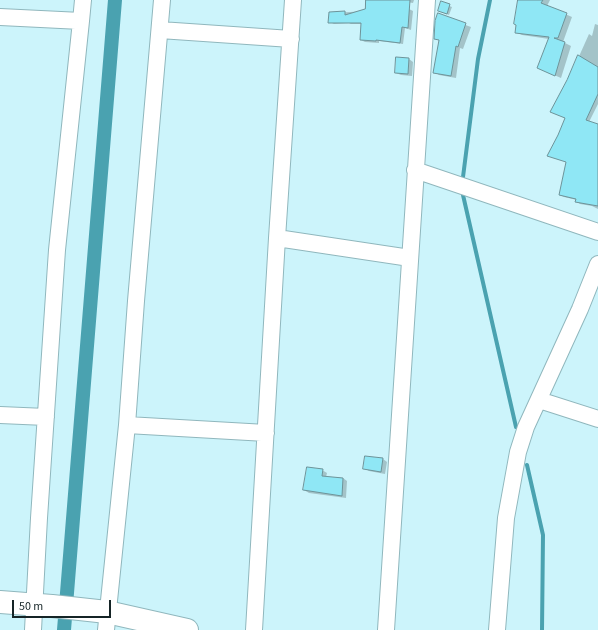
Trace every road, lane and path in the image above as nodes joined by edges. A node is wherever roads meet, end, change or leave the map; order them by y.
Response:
1 (83, 0) edge
2 (162, 0) edge
3 (293, 0) edge
4 (427, 0) edge
5 (0, 17) edge
6 (81, 21) junction
7 (160, 30) junction
8 (291, 38) junction
9 (415, 170) junction
10 (598, 232) edge
11 (277, 238) junction
12 (410, 258) junction
13 (598, 264) edge
14 (539, 400) junction
15 (0, 415) edge
16 (46, 417) junction
17 (598, 419) edge
18 (126, 425) junction
19 (266, 433) junction
20 (0, 602) edge
21 (44, 605) junction
22 (101, 618) edge
23 (33, 630) edge
24 (187, 630) edge
25 (254, 630) edge
26 (386, 630) edge
27 (497, 630) edge

1 - 6 street
2 - 7 street
3 - 8 street
4 - 9 street
5 - 6 street
6 - 16 street
7 - 8 street
7 - 18 street
8 - 11 street
9 - 10 street
9 - 12 street
11 - 12 street
11 - 19 street
12 - 26 street
13 - 14 street
14 - 17 street
14 - 27 street
15 - 16 street
16 - 21 street
18 - 19 street
18 - 22 street
19 - 25 street
20 - 21 street
21 - 22 street
21 - 23 street
22 - 24 street

